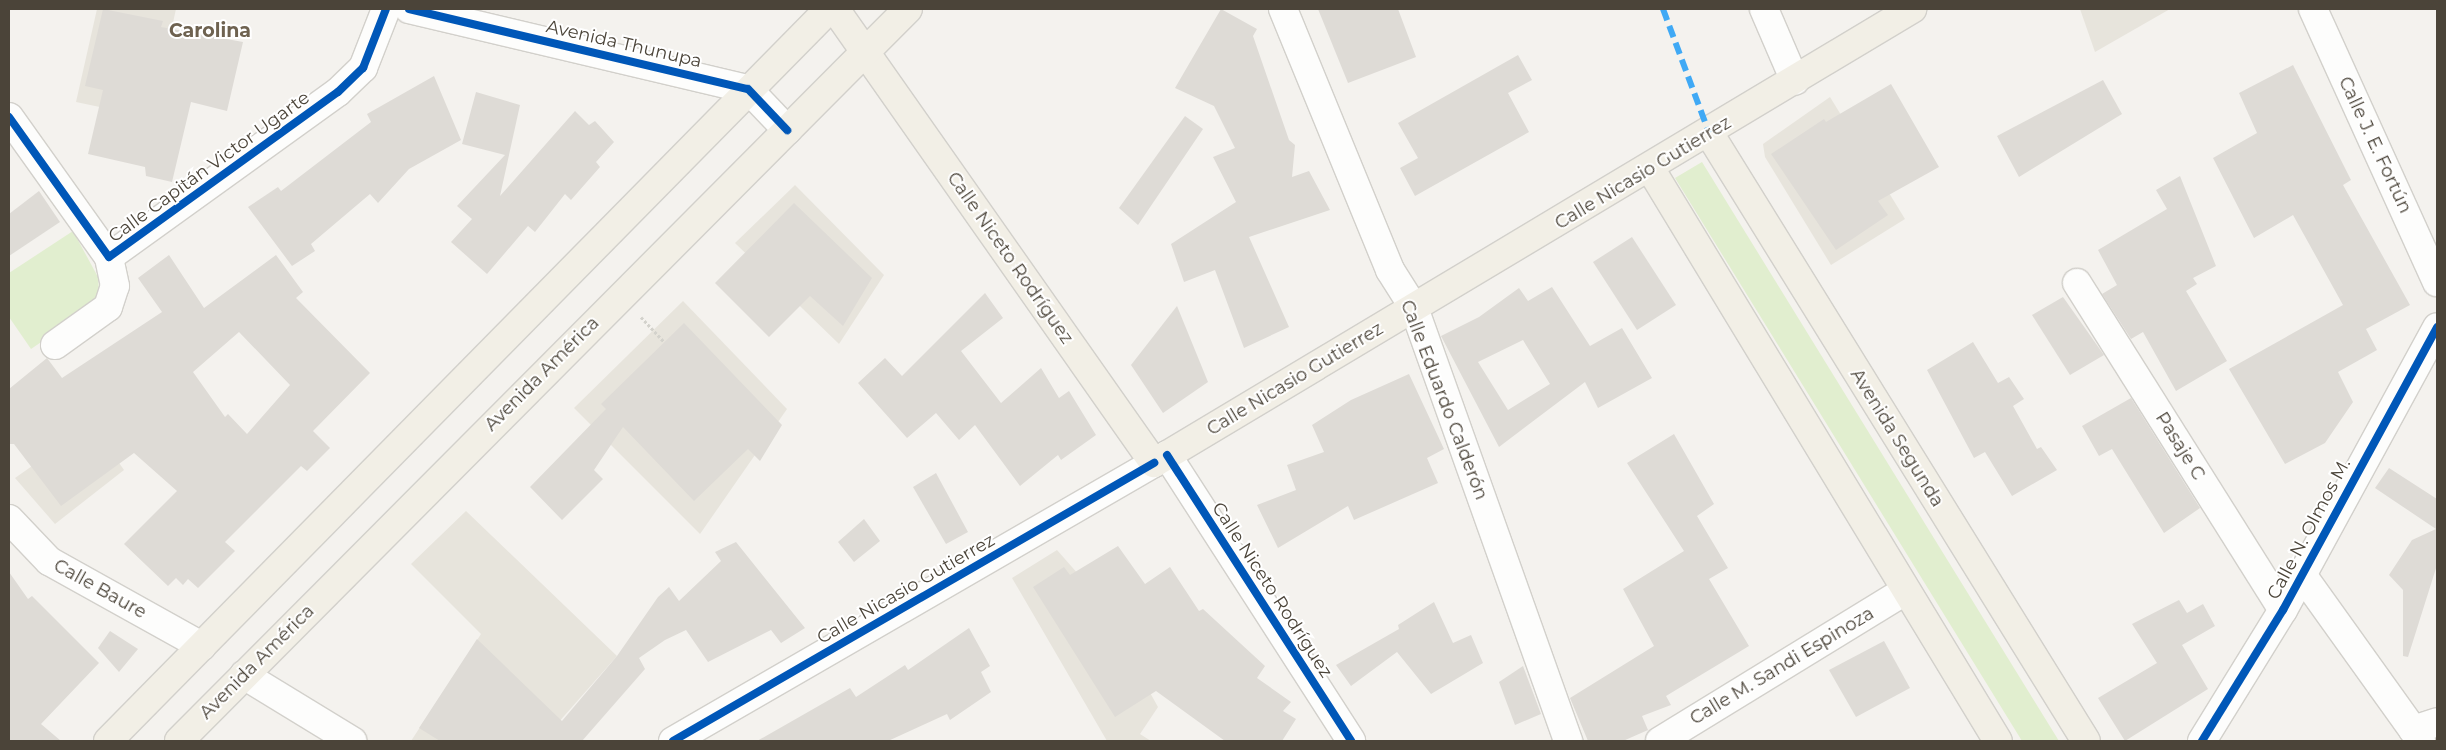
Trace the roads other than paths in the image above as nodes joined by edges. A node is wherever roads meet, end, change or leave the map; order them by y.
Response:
1 (386, 9) edge
2 (410, 9) edge
3 (829, 9) edge
4 (834, 9) edge
5 (908, 9) edge
6 (1283, 9) edge
7 (1764, 9) edge
8 (1912, 9) edge
9 (2312, 9) edge
10 (866, 52) junction
11 (1795, 81) junction
12 (748, 89) junction
13 (9, 117) edge
14 (787, 130) junction
15 (1709, 133) junction
16 (1650, 168) junction
17 (109, 258) junction
18 (2437, 282) edge
19 (2078, 283) dead end
20 (1414, 308) junction
21 (2437, 327) edge
22 (55, 345) dead end
23 (1161, 459) junction
24 (12, 530) edge
25 (2300, 572) junction
26 (1905, 591) junction
27 (2283, 610) junction
28 (202, 646) junction
29 (244, 675) junction
30 (2424, 731) edge
31 (108, 741) edge
32 (178, 741) edge
33 (352, 741) edge
34 (673, 741) edge
35 (1352, 741) edge
36 (1568, 741) edge
37 (1660, 741) edge
38 (1998, 741) edge
39 (2086, 741) edge
40 (2202, 741) edge

1 - 17 street, Calle Capitán Victor Ugarte
2 - 12 street, Avenida Thunupa
3 - 12 main road
4 - 10 main road, Calle Niceto Rodríguez
5 - 10 main road, Avenida América
6 - 20 street, Calle Eduardo Calderón
7 - 11 street
8 - 11 main road, Calle Nicasio Gutierrez
9 - 18 street, Calle J. E. Fortún
10 - 14 main road, Avenida América
10 - 23 main road, Calle Niceto Rodríguez
11 - 15 main road, Calle Nicasio Gutierrez
12 - 14 street
12 - 28 main road
13 - 17 street, Calle Capitán Victor Ugarte
14 - 29 main road, Avenida América
15 - 16 main road, Calle Nicasio Gutierrez
15 - 39 main road, Avenida Segunda
16 - 20 main road, Calle Nicasio Gutierrez
16 - 26 main road
17 - 22 street
19 - 27 street, Pasaje C
20 - 23 main road, Calle Nicasio Gutierrez
20 - 36 street, Calle Eduardo Calderón
21 - 25 street, Calle N. Olmos M.
23 - 34 street, Calle Nicasio Gutierrez
23 - 35 street, Calle Niceto Rodríguez
24 - 28 street, Calle Baure
25 - 27 street, Calle N. Olmos M.
25 - 30 street
26 - 37 street, Calle M. Sandi Espinoza
26 - 38 main road
27 - 40 street, Calle N. Olmos M.
28 - 31 main road
29 - 32 main road, Avenida América
29 - 33 street

